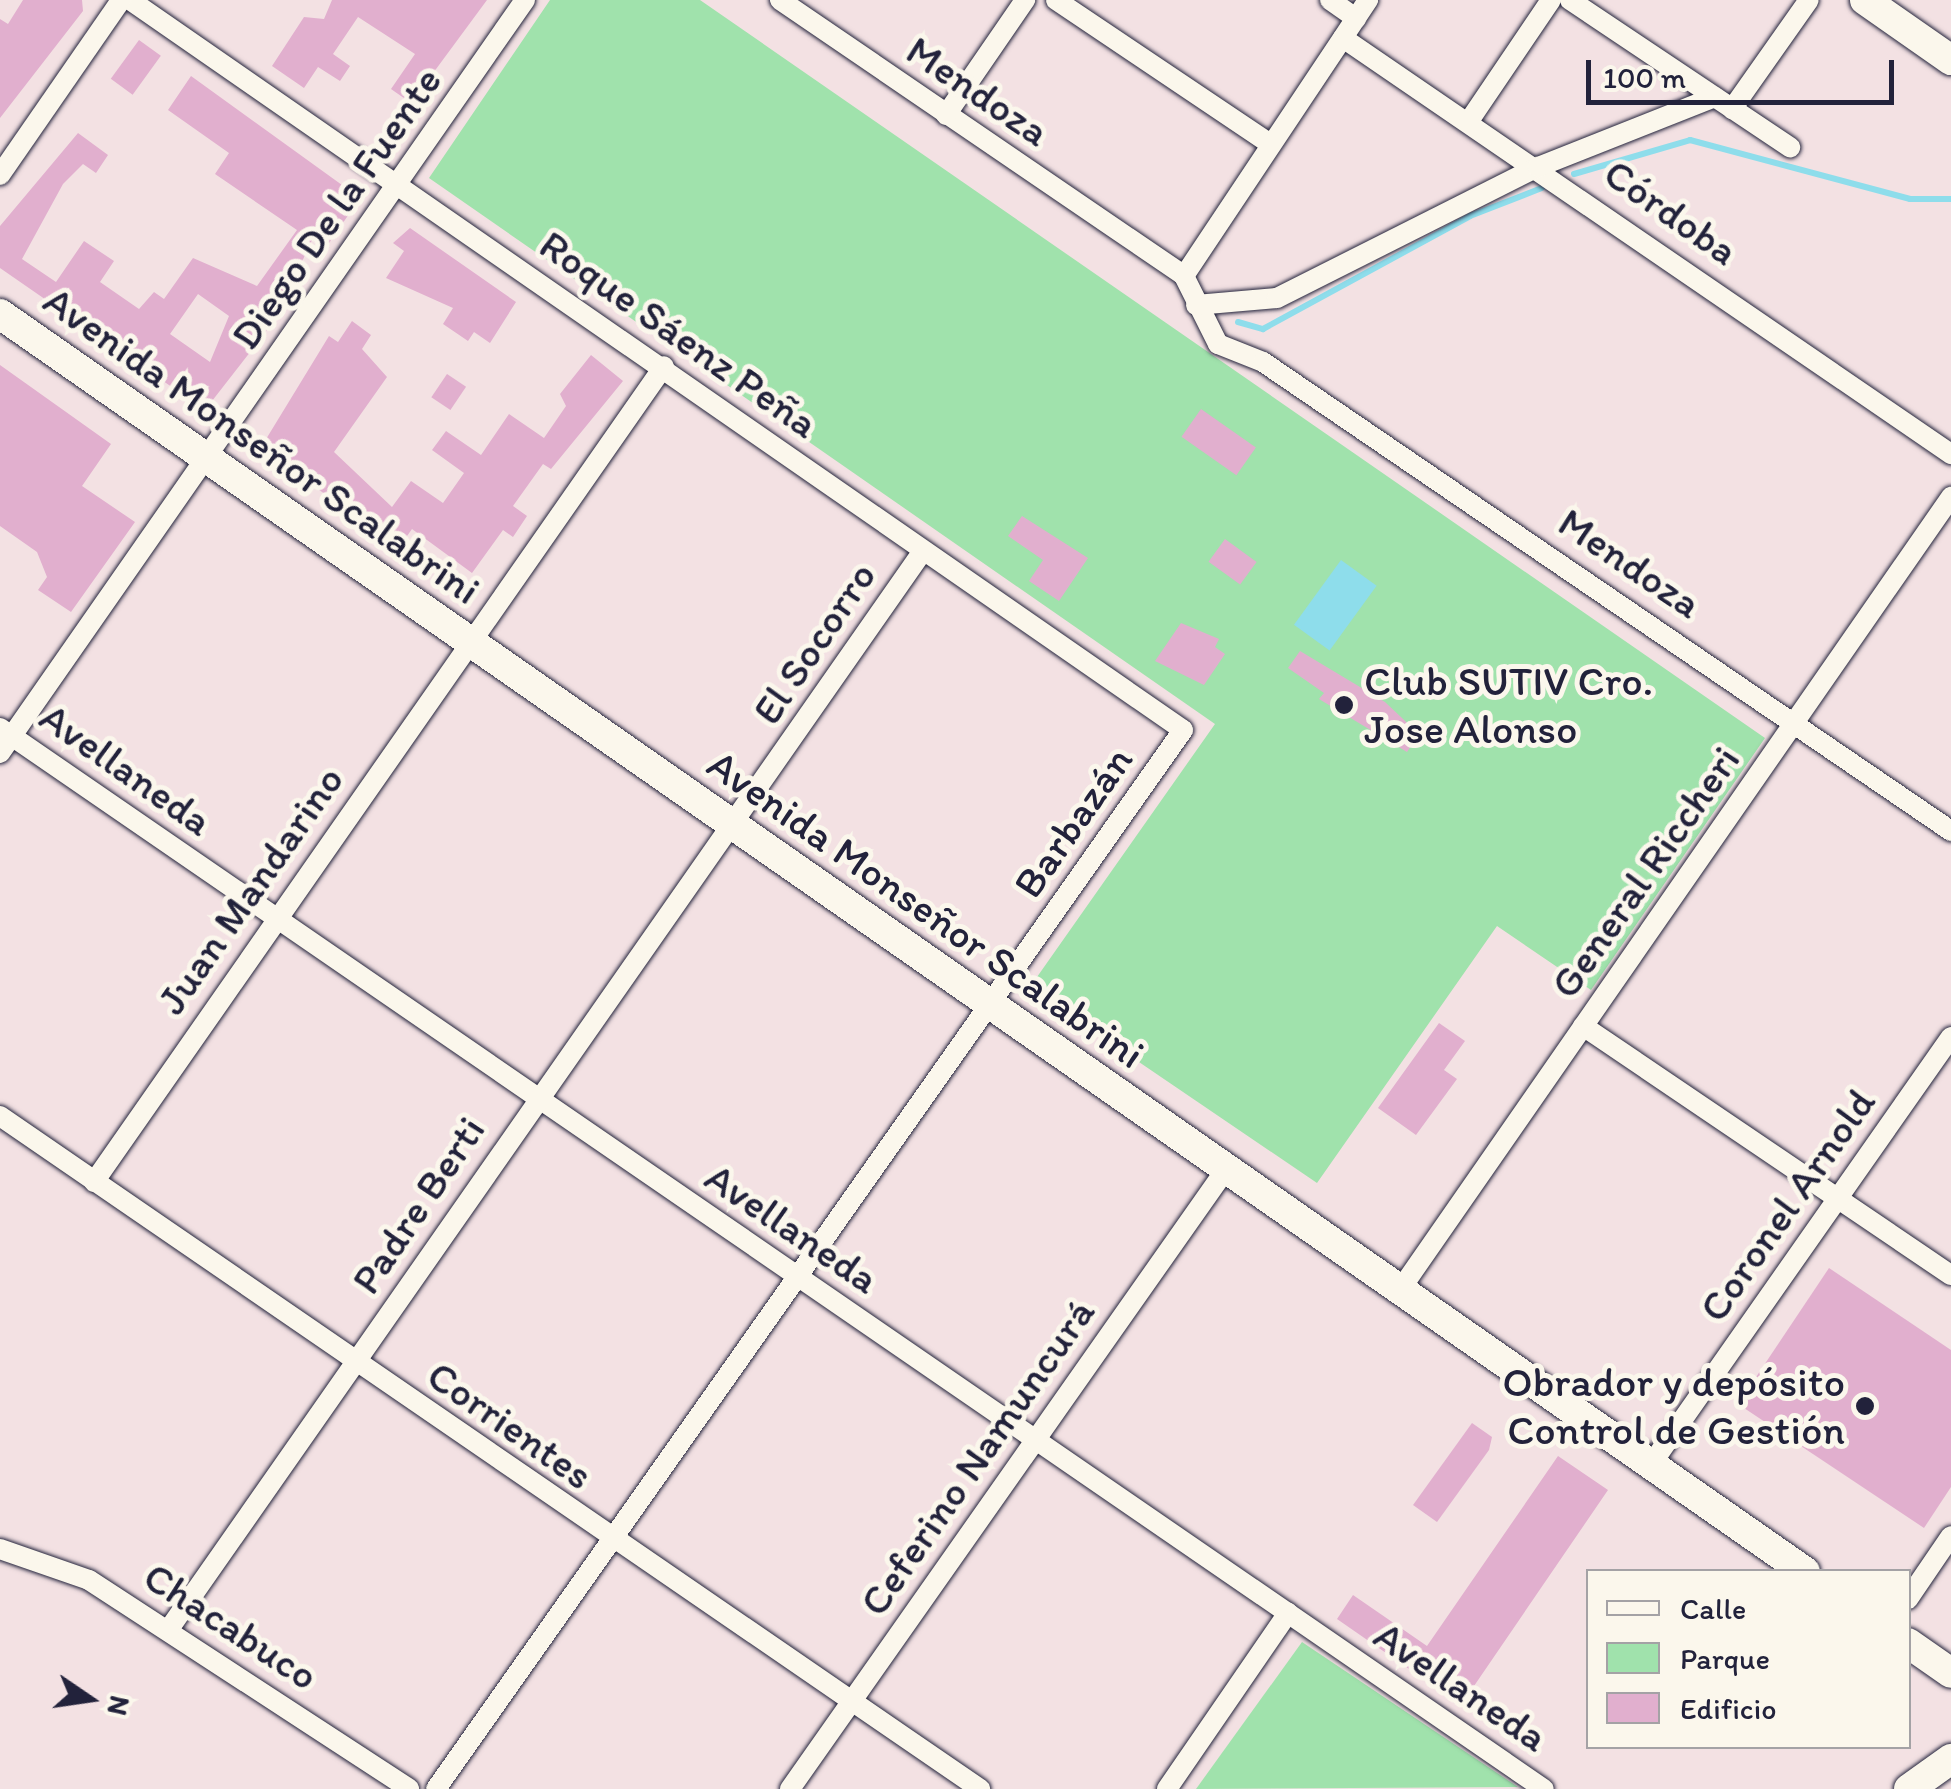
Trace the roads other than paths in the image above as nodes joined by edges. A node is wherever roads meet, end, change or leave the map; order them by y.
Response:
1 (121, 0) edge
2 (130, 0) edge
3 (525, 0) edge
4 (780, 0) edge
5 (1025, 0) edge
6 (1056, 0) edge
7 (1330, 0) edge
8 (1551, 0) edge
9 (1570, 0) edge
10 (1809, 0) edge
11 (1866, 0) edge
12 (1362, 9) edge
13 (1343, 38) junction
14 (1951, 60) edge
15 (1724, 103) junction
16 (946, 115) junction
17 (1469, 121) junction
18 (1270, 144) junction
19 (1790, 148) dead end
20 (1538, 167) junction
21 (0, 175) edge
22 (398, 186) junction
23 (1184, 276) junction
24 (1196, 305) junction
25 (0, 314) edge
26 (664, 366) junction
27 (1951, 454) edge
28 (208, 458) junction
29 (1951, 497) edge
30 (923, 550) junction
31 (471, 643) junction
32 (1795, 722) junction
33 (1184, 730) joint
34 (4, 739) edge
35 (734, 827) junction
36 (1951, 831) edge
37 (274, 918) junction
38 (990, 1006) junction
39 (1583, 1026) junction
40 (1951, 1037) edge
41 (536, 1099) junction
42 (0, 1116) edge
43 (1226, 1169) junction
44 (94, 1182) junction
45 (1838, 1199) junction
46 (1951, 1275) edge
47 (800, 1278) junction
48 (1400, 1290) junction
49 (354, 1363) junction
50 (1038, 1439) junction
51 (1650, 1466) junction
52 (1951, 1536) edge
53 (609, 1540) junction
54 (0, 1549) edge
55 (1801, 1569) edge
56 (1911, 1594) edge
57 (1288, 1613) junction
58 (169, 1629) junction
59 (1911, 1646) edge
60 (1951, 1673) edge
61 (850, 1700) junction
62 (1951, 1759) edge
63 (409, 1789) edge
64 (436, 1789) edge
65 (790, 1789) edge
66 (980, 1789) edge
67 (1167, 1789) edge
68 (1544, 1789) edge
69 (1909, 1789) edge

1 - 21 street
2 - 22 street, Roque Sáenz Peña
3 - 22 street, Diego De la Fuente
4 - 16 street, Mendoza
5 - 16 street
6 - 18 street
7 - 12 street
8 - 17 street
9 - 15 street
10 - 15 street
11 - 14 main road
12 - 13 street
13 - 17 street, Córdoba
13 - 18 street
15 - 19 street
15 - 20 street
16 - 23 street, Mendoza
17 - 20 street, Córdoba
18 - 23 street
20 - 24 street
20 - 27 street, Córdoba
22 - 26 street, Roque Sáenz Peña
22 - 28 street, Diego De la Fuente
23 - 24 street, Mendoza
24 - 32 street, Mendoza
25 - 28 main road, Avenida Monseñor Scalabrini
26 - 30 street, Roque Sáenz Peña
26 - 31 street, Juan Mandarino
28 - 31 main road, Avenida Monseñor Scalabrini
28 - 34 street, Diego De la Fuente
29 - 32 street, General Riccheri
30 - 33 street, Roque Sáenz Peña
30 - 35 street, El Socorro
31 - 35 main road, Avenida Monseñor Scalabrini
31 - 37 street, Juan Mandarino
32 - 36 street, Mendoza
32 - 39 street, General Riccheri
33 - 38 street, Barbazán
34 - 37 street, Avellaneda
35 - 38 main road, Avenida Monseñor Scalabrini
35 - 41 street, Padre Berti
37 - 41 street, Avellaneda
37 - 44 street, Juan Mandarino
38 - 43 main road, Avenida Monseñor Scalabrini
38 - 47 street, Barbazán
39 - 45 street
39 - 48 street, General Riccheri
40 - 45 street, Coronel Arnold
41 - 47 street, Avellaneda
41 - 49 street, Padre Berti
42 - 44 street, Corrientes
43 - 48 main road, Avenida Monseñor Scalabrini
43 - 50 street, Ceferino Namuncurá
44 - 49 street, Corrientes
45 - 46 street
45 - 51 street, Coronel Arnold
47 - 50 street, Avellaneda
47 - 53 street, Barbazán
48 - 51 main road, Avenida Monseñor Scalabrini
49 - 53 street, Corrientes
49 - 58 street, Padre Berti
50 - 57 street, Avellaneda
50 - 61 street, Ceferino Namuncurá
51 - 55 main road, Avenida Monseñor Scalabrini
52 - 56 street
53 - 61 street, Corrientes
53 - 64 street, Barbazán
54 - 58 street, Chacabuco
57 - 67 street
57 - 68 street, Avellaneda
58 - 63 street, Chacabuco
59 - 60 main road
61 - 65 street, Ceferino Namuncurá
61 - 66 street, Corrientes
62 - 69 main road

